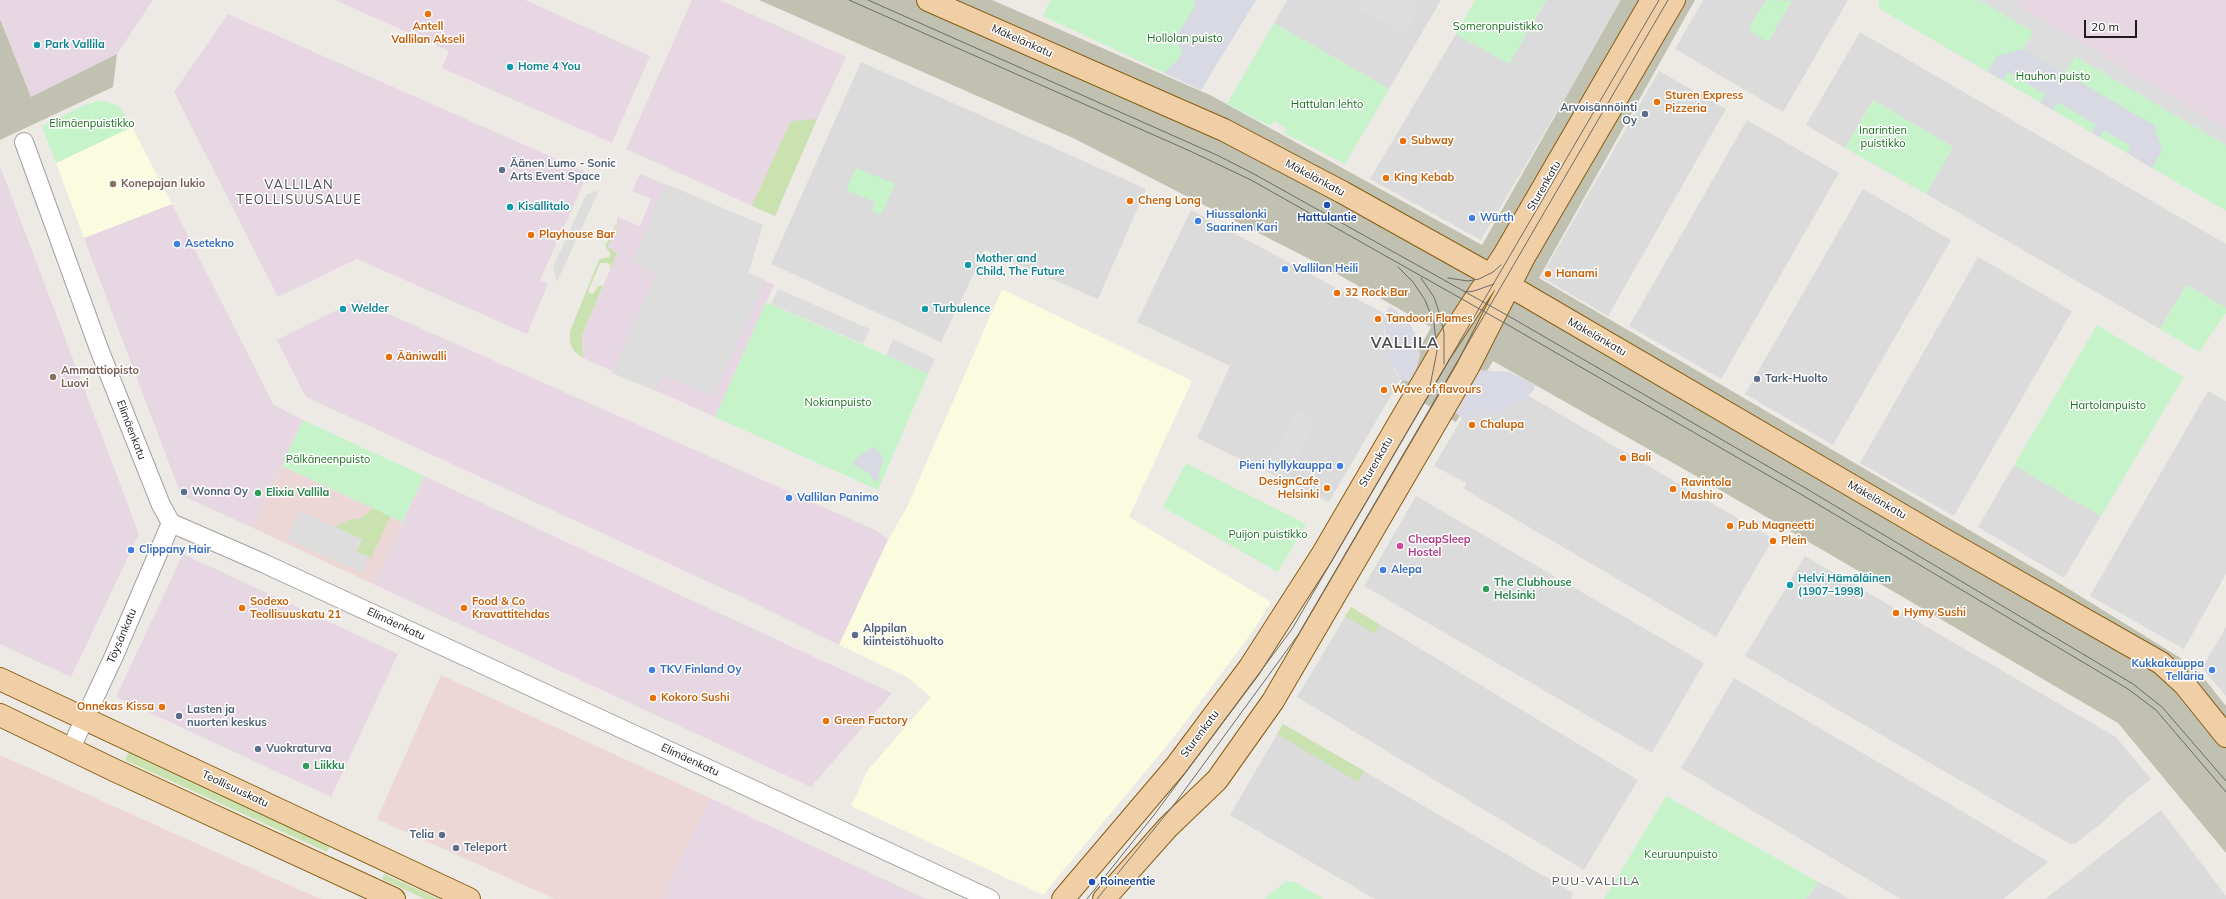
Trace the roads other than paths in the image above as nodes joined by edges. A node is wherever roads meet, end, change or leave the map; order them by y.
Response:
1 (928, 0) edge
2 (1652, 0) edge
3 (1674, 0) edge
4 (24, 142) dead end
5 (1500, 280) junction
6 (171, 523) junction
7 (0, 679) edge
8 (0, 715) edge
9 (85, 718) junction
10 (2226, 736) edge
11 (71, 748) junction
12 (394, 899) edge
13 (469, 899) edge
14 (990, 899) edge
15 (1062, 899) edge
16 (1104, 899) edge

1 - 5 main road, Mäkelänkatu
2 - 5 main road, Sturenkatu
3 - 5 main road, Sturenkatu
4 - 6 street, Elimäenkatu
5 - 10 main road, Mäkelänkatu
5 - 15 main road, Sturenkatu
5 - 16 main road, Sturenkatu
6 - 9 street, Töysänkatu
6 - 14 street, Elimäenkatu
7 - 9 main road, Teollisuuskatu
8 - 11 main road
9 - 11 street, Töysänkatu
9 - 13 main road, Teollisuuskatu
11 - 12 main road

